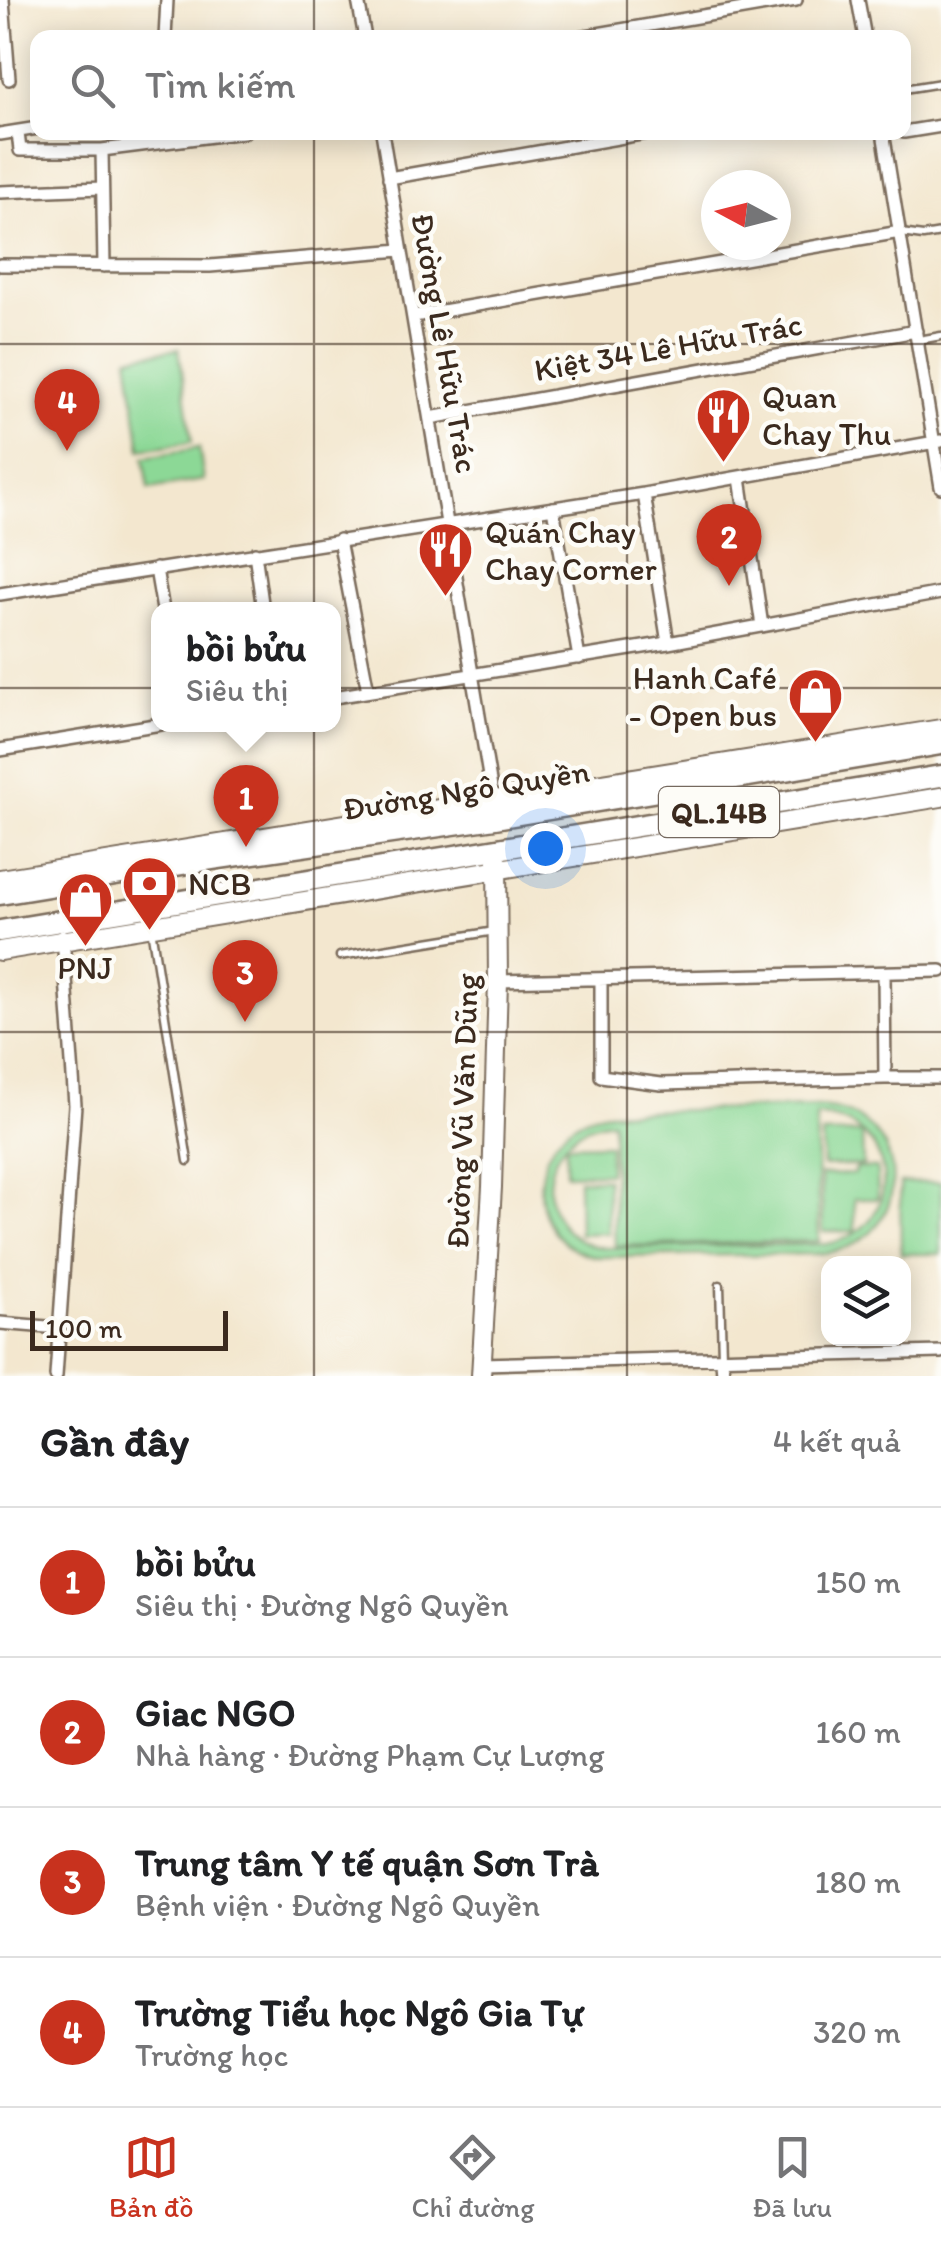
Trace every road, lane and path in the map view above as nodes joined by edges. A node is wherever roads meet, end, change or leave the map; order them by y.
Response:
1 (4, 0) edge
2 (168, 0) edge
3 (358, 0) edge
4 (796, 0) edge
5 (858, 0) edge
6 (165, 30) edge
7 (364, 30) edge
8 (621, 30) edge
9 (863, 30) edge
10 (10, 79) dead end
11 (941, 83) edge
12 (911, 88) edge
13 (941, 126) edge
14 (30, 130) edge
15 (911, 131) edge
16 (18, 132) junction
17 (0, 134) edge
18 (181, 140) edge
19 (383, 140) edge
20 (606, 140) edge
21 (884, 140) edge
22 (102, 150) junction
23 (389, 178) junction
24 (102, 188) junction
25 (0, 192) edge
26 (900, 232) junction
27 (941, 233) edge
28 (402, 250) junction
29 (0, 265) edge
30 (104, 266) junction
31 (414, 316) junction
32 (917, 336) junction
33 (941, 336) edge
34 (430, 418) junction
35 (937, 441) edge
36 (740, 478) junction
37 (941, 487) edge
38 (644, 494) junction
39 (553, 508) junction
40 (447, 524) junction
41 (339, 540) junction
42 (255, 553) junction
43 (156, 569) junction
44 (941, 593) edge
45 (0, 594) edge
46 (162, 602) edge
47 (261, 602) edge
48 (762, 626) junction
49 (668, 643) junction
50 (579, 658) junction
51 (471, 675) junction
52 (368, 692) junction
53 (341, 696) edge
54 (151, 726) edge
55 (941, 729) edge
56 (941, 744) edge
57 (0, 750) edge
58 (941, 776) edge
59 (941, 797) edge
60 (494, 809) junction
61 (497, 858) junction
62 (0, 878) edge
63 (0, 894) edge
64 (151, 927) junction
65 (497, 930) junction
66 (0, 931) edge
67 (63, 931) junction
68 (0, 951) edge
69 (340, 956) dead end
70 (884, 972) junction
71 (941, 972) edge
72 (601, 979) junction
73 (498, 981) junction
74 (884, 1078) junction
75 (941, 1078) edge
76 (188, 1161) dead end
77 (720, 1285) dead end
78 (0, 1323) edge
79 (59, 1328) junction
80 (941, 1352) edge
81 (722, 1358) junction
82 (481, 1370) edge
83 (56, 1376) edge
84 (723, 1376) edge

1 - 10 street
2 - 6 street
3 - 7 street
4 - 8 street
5 - 9 street
11 - 12 lane
13 - 15 street
14 - 16 street
16 - 17 street
16 - 22 street
18 - 22 street
19 - 23 street, Đường Lê Hữu Trác
20 - 23 street
21 - 26 street
22 - 24 street
23 - 28 street, Đường Lê Hữu Trác
24 - 25 street
24 - 30 street
26 - 27 lane
26 - 31 street
26 - 32 street
28 - 30 street
28 - 31 street, Đường Lê Hữu Trác
29 - 30 street
31 - 34 street, Đường Lê Hữu Trác
32 - 33 lane
32 - 34 street, Kiệt 34 Lê Hữu Trác
32 - 35 street
34 - 40 street, Đường Lê Hữu Trác
35 - 36 street
35 - 37 street
36 - 38 street
36 - 48 street
38 - 39 street
38 - 49 street
39 - 40 street
39 - 50 street
40 - 41 street
40 - 51 street, Đường Lê Hữu Trác
41 - 42 street
41 - 52 street
42 - 43 street
42 - 47 street
43 - 45 street
43 - 46 street
44 - 48 street
48 - 49 street
49 - 50 street
50 - 51 street
51 - 52 street
51 - 60 street, Đường Lê Hữu Trác
52 - 53 street
54 - 57 street
55 - 60 street, Đường Ngô Quyền
56 - 60 highway, Đường Ngô Quyền / QL.14B
58 - 61 highway, Đường Ngô Quyền / QL.14B
59 - 61 street, Đường Ngô Quyền
60 - 61 highway
60 - 62 street, Đường Ngô Quyền
60 - 63 highway, Đường Ngô Quyền / QL.14B
61 - 64 street, Đường Ngô Quyền
61 - 65 street, Đường Vũ Văn Dũng
61 - 67 highway, Đường Ngô Quyền / QL.14B
64 - 67 street, Đường Ngô Quyền
64 - 76 lane
65 - 69 lane
65 - 73 street, Đường Vũ Văn Dũng
66 - 67 highway, Đường Ngô Quyền / QL.14B
67 - 68 street, Đường Ngô Quyền
67 - 79 street
70 - 71 street
70 - 72 street
70 - 74 street
72 - 73 street
72 - 74 street
73 - 82 street, Đường Vũ Văn Dũng
74 - 75 street
77 - 81 lane
78 - 79 street
79 - 83 street
80 - 81 street
81 - 82 street
81 - 84 street

